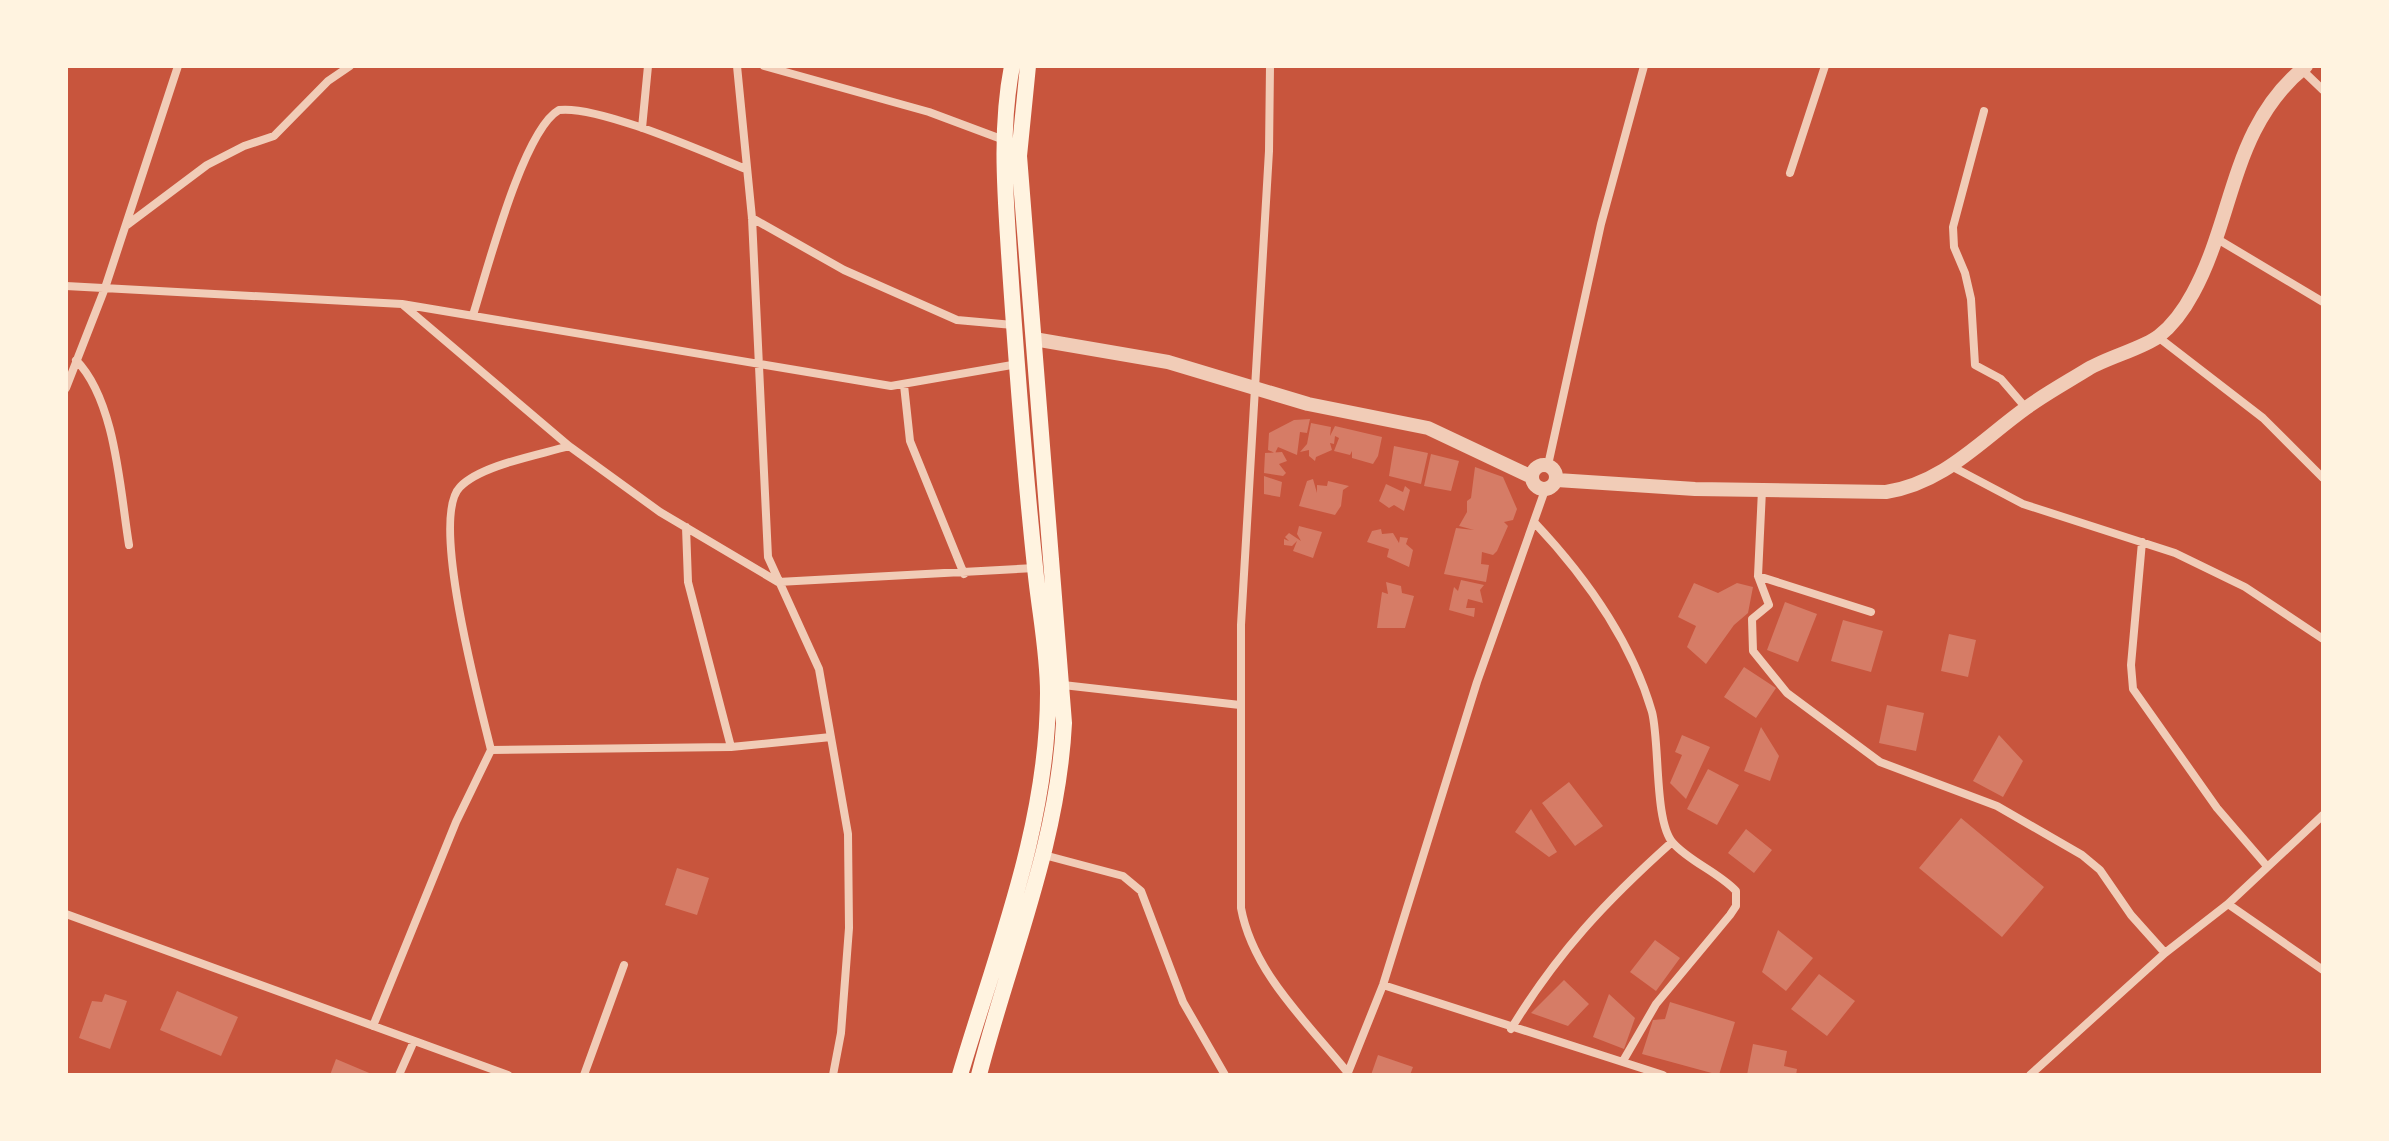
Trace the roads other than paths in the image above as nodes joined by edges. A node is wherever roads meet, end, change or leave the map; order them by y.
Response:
1 (178, 66) edge
2 (350, 66) edge
3 (648, 66) edge
4 (737, 66) edge
5 (764, 66) edge
6 (1012, 66) edge
7 (1028, 66) edge
8 (1270, 66) edge
9 (1644, 66) edge
10 (1825, 66) edge
11 (2302, 67) edge
12 (2323, 90) edge
13 (1984, 111) dead end
14 (642, 128) junction
15 (1005, 140) junction
16 (746, 169) junction
17 (1790, 173) dead end
18 (752, 218) junction
19 (126, 226) junction
20 (2214, 237) junction
21 (66, 286) edge
22 (105, 288) junction
23 (2323, 302) edge
24 (402, 304) junction
25 (473, 315) junction
26 (1013, 325) junction
27 (2158, 337) junction
28 (1034, 339) junction
29 (76, 360) junction
30 (759, 364) junction
31 (1018, 364) junction
32 (904, 385) junction
33 (1255, 387) junction
34 (66, 388) edge
35 (2026, 408) junction
36 (569, 446) junction
37 (1548, 465) junction
38 (1951, 466) junction
39 (1532, 477) junction
40 (2323, 478) edge
41 (1557, 480) junction
42 (1545, 490) junction
43 (1762, 490) junction
44 (1534, 522) junction
45 (686, 527) junction
46 (2142, 542) junction
47 (129, 545) dead end
48 (1035, 568) junction
49 (964, 574) junction
50 (1758, 576) junction
51 (778, 582) junction
52 (1871, 612) dead end
53 (2323, 639) edge
54 (1063, 685) junction
55 (1240, 705) junction
56 (831, 737) junction
57 (731, 747) junction
58 (491, 750) junction
59 (2323, 815) edge
60 (1672, 842) junction
61 (1044, 855) junction
62 (2266, 865) junction
63 (2228, 904) junction
64 (66, 914) edge
65 (2165, 953) junction
66 (624, 965) dead end
67 (2323, 970) edge
68 (1383, 985) junction
69 (373, 1026) junction
70 (1511, 1029) junction
71 (414, 1041) junction
72 (1623, 1061) junction
73 (1348, 1074) edge
74 (399, 1075) edge
75 (508, 1075) edge
76 (584, 1075) edge
77 (833, 1075) edge
78 (960, 1075) edge
79 (979, 1075) edge
80 (1225, 1075) edge
81 (1663, 1075) edge
82 (2030, 1075) edge

1 - 19 street
2 - 19 street
3 - 14 street
4 - 16 street
5 - 15 street
6 - 15 main road
7 - 28 main road
8 - 33 street
9 - 37 street
10 - 17 street
11 - 12 street
11 - 20 street
13 - 35 street
14 - 16 street
14 - 25 street
15 - 26 main road
16 - 18 street
18 - 26 street
18 - 30 street
19 - 22 street
20 - 23 street
20 - 27 street
21 - 22 street
22 - 24 street
22 - 29 street
24 - 25 street
24 - 36 street
25 - 30 street
26 - 31 main road
27 - 35 street
27 - 40 street
28 - 33 street
28 - 54 main road
29 - 34 street
29 - 47 street
30 - 32 street
30 - 51 street
31 - 32 street
31 - 48 main road
32 - 49 street
33 - 39 street
33 - 55 street
35 - 38 street
36 - 45 street
36 - 58 street
37 - 39 street
37 - 41 street
38 - 43 street
38 - 46 street
39 - 42 street
41 - 42 street
41 - 43 street
42 - 44 street
43 - 50 street
44 - 60 street
44 - 68 street
45 - 51 street
45 - 57 street
46 - 53 street
46 - 62 street
48 - 49 street
48 - 78 main road
49 - 51 street
50 - 52 street
50 - 65 street
51 - 56 street
54 - 55 street
54 - 61 main road
55 - 73 street
56 - 57 street
56 - 77 street
57 - 58 street
58 - 69 street
59 - 62 street
60 - 70 street
60 - 72 street
61 - 79 main road
61 - 80 street
62 - 63 street
63 - 65 street
63 - 67 street
64 - 69 street
65 - 82 street
66 - 76 street
68 - 70 street
68 - 73 street
69 - 71 street
70 - 72 street
71 - 74 street
71 - 75 street
72 - 81 street

